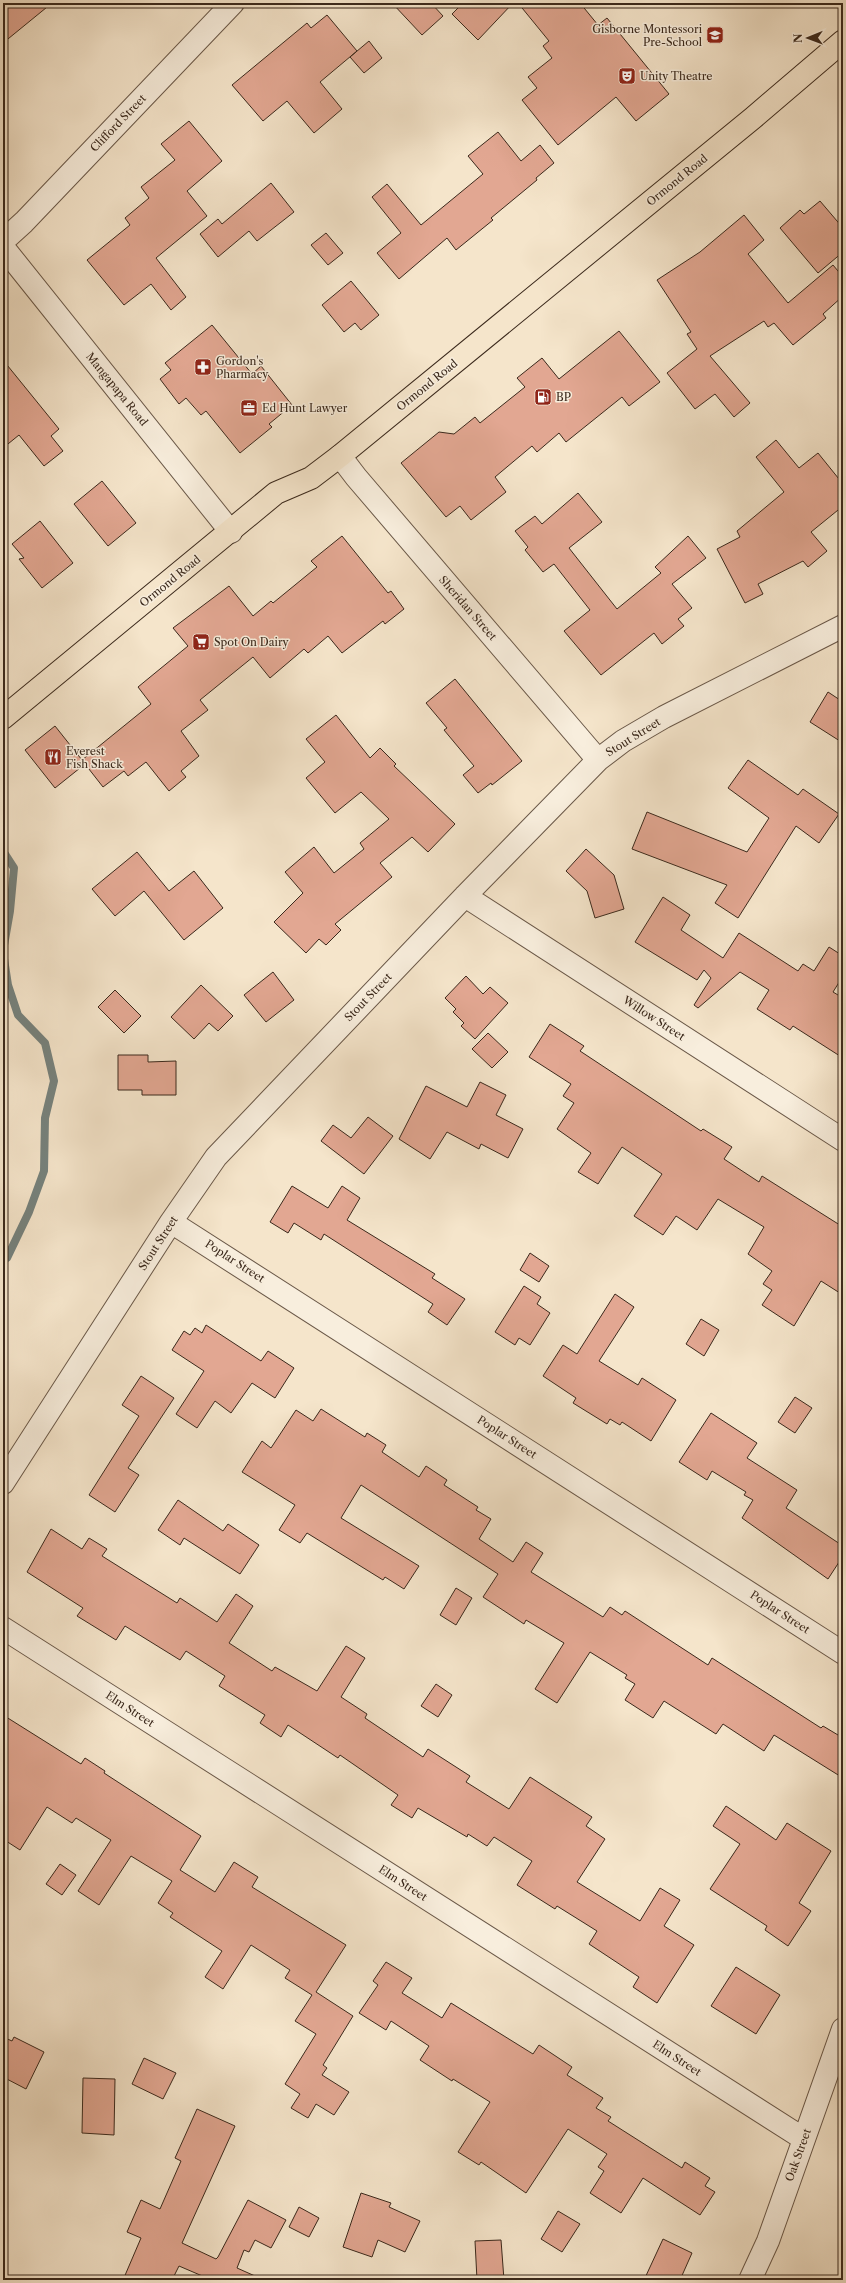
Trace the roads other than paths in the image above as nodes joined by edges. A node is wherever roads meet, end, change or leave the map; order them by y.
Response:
1 (232, 3) edge
2 (843, 41) edge
3 (3, 241) edge
4 (3, 247) edge
5 (340, 456) junction
6 (231, 532) junction
7 (843, 626) edge
8 (3, 718) edge
9 (598, 760) junction
10 (465, 896) junction
11 (843, 1140) edge
12 (171, 1222) junction
13 (3, 1483) edge
14 (3, 1628) edge
15 (843, 1653) edge
16 (843, 2030) edge
17 (804, 2139) junction
18 (750, 2280) edge

1 - 3 street, Clifford Street
2 - 5 main road, Ormond Road
4 - 6 street, Mangapapa Road
5 - 6 main road, Ormond Road
5 - 9 street, Sheridan Street
6 - 8 main road, Ormond Road
7 - 9 street, Stout Street
9 - 10 street, Stout Street
10 - 11 street, Willow Street
10 - 12 street, Stout Street
12 - 13 street, Stout Street
12 - 15 street, Poplar Street
14 - 17 street, Elm Street
16 - 17 street, Oak Street
17 - 18 street, Oak Street

